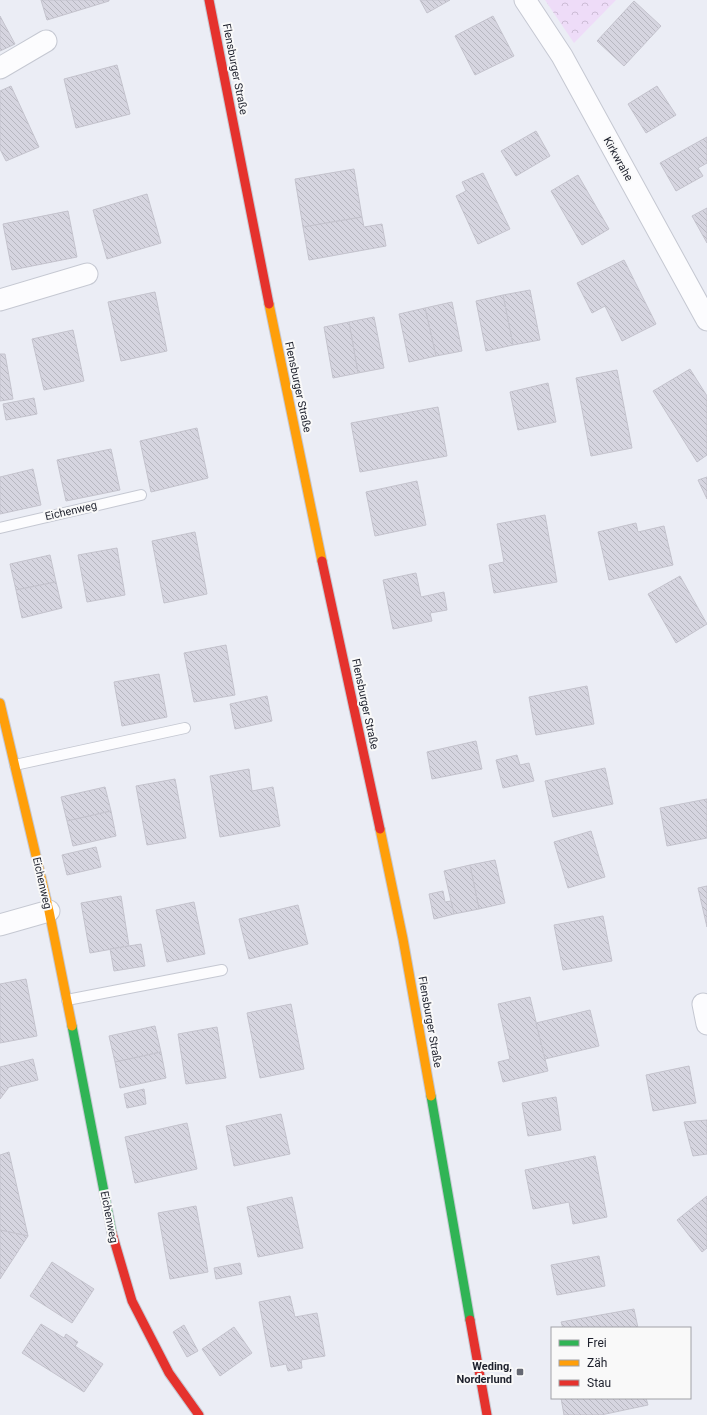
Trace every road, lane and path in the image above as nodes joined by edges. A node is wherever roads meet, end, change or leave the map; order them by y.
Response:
1 (209, 0) edge
2 (525, 0) edge
3 (46, 42) dead end
4 (0, 68) edge
5 (87, 274) dead end
6 (0, 300) edge
7 (707, 320) edge
8 (142, 495) dead end
9 (0, 528) edge
10 (0, 703) edge
11 (185, 728) dead end
12 (15, 765) junction
13 (49, 911) junction
14 (0, 925) edge
15 (222, 970) dead end
16 (67, 1000) junction
17 (199, 1415) edge
18 (487, 1415) edge

1 - 18 street, Flensburger Straße
2 - 7 street, Kirkwrahe
3 - 4 street
5 - 6 street
8 - 9 lane, Eichenweg
10 - 12 street, Eichenweg
11 - 12 lane
12 - 13 street, Eichenweg
13 - 14 street
13 - 16 street, Eichenweg
15 - 16 lane
16 - 17 street, Eichenweg

